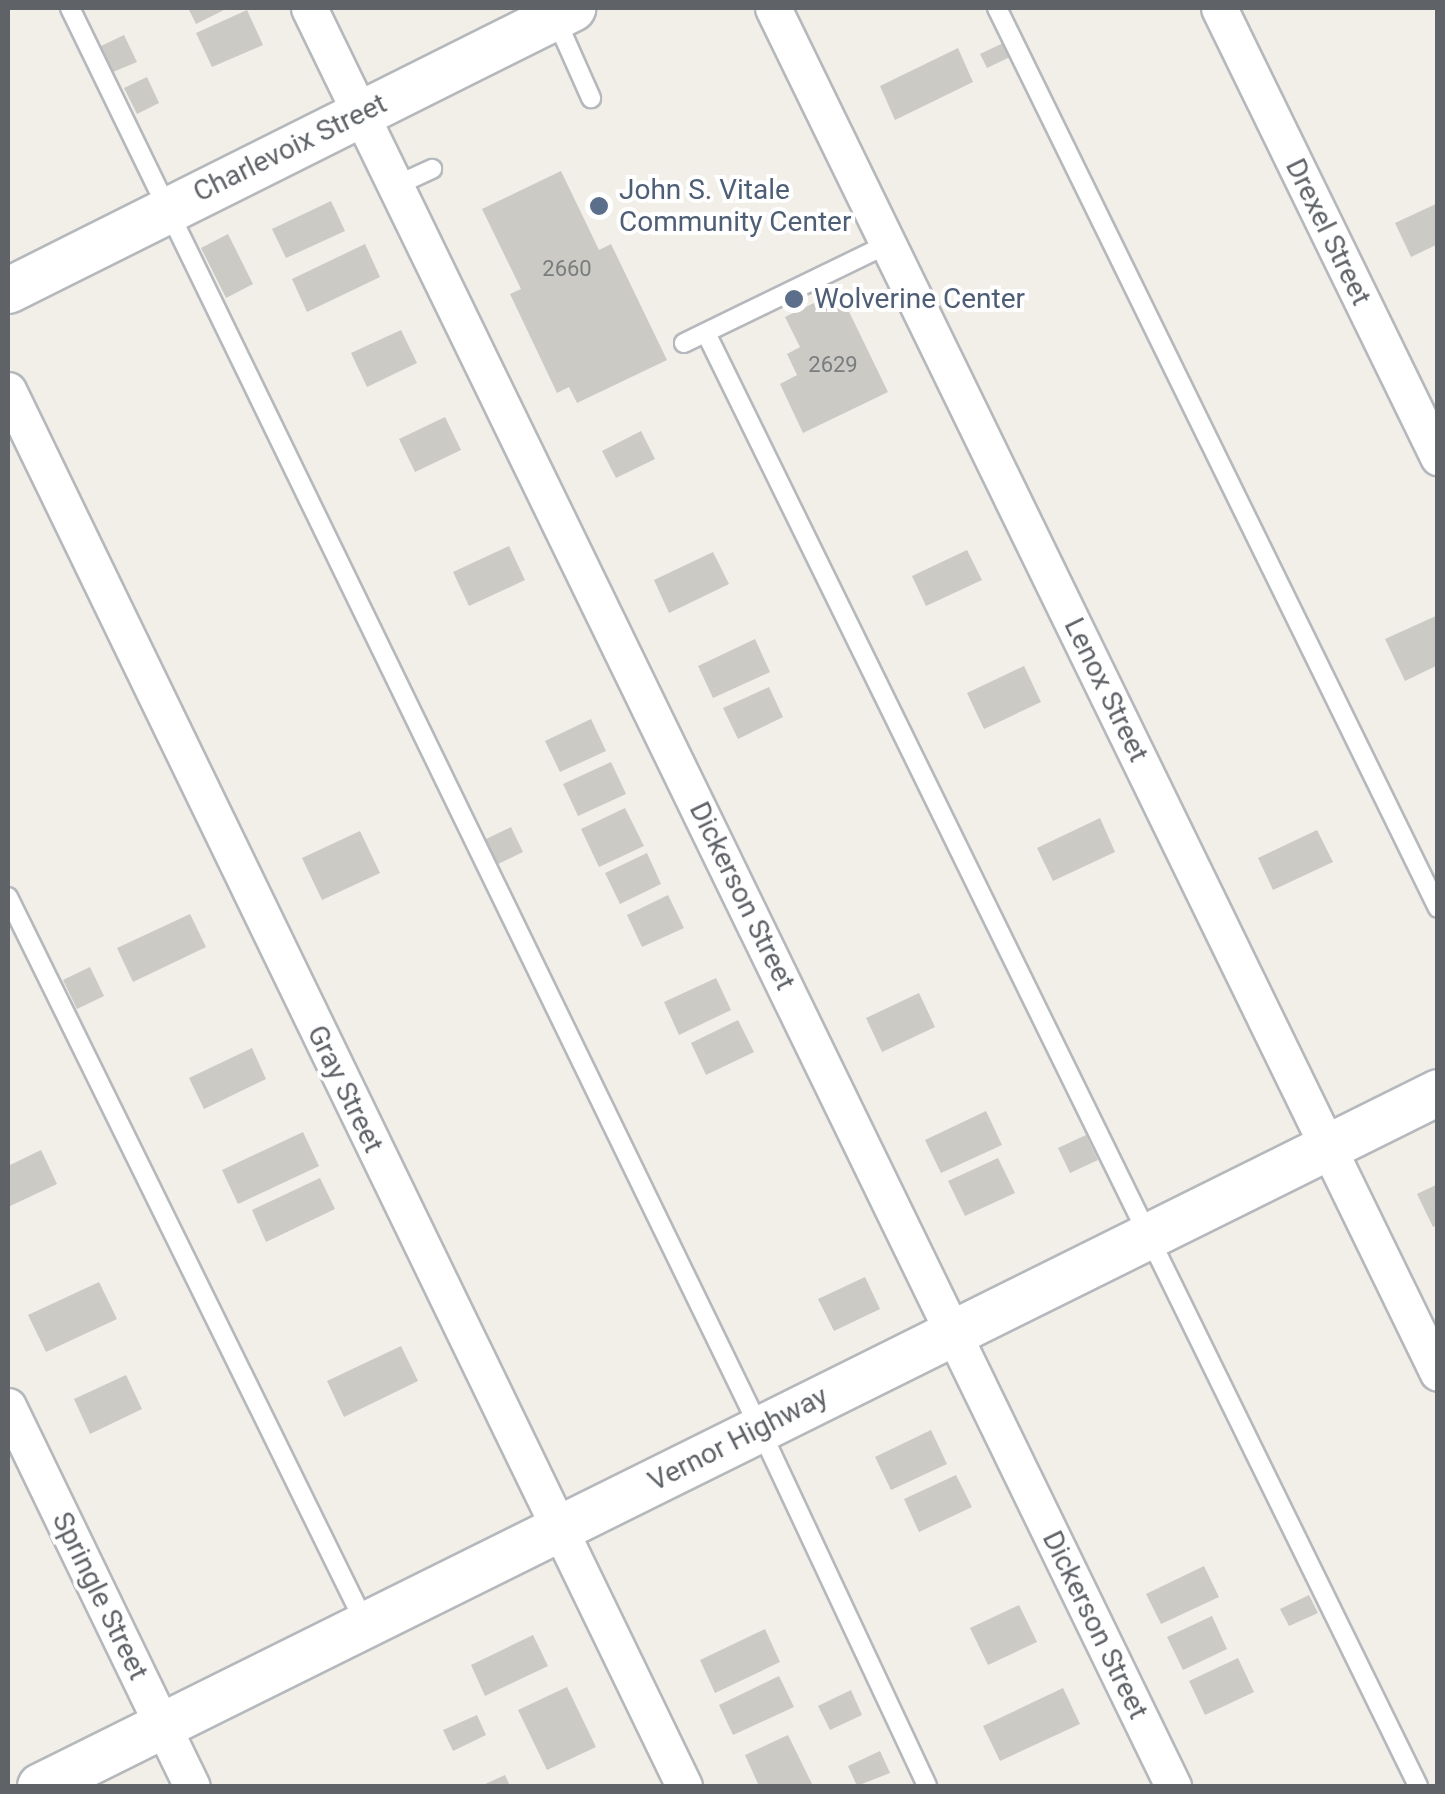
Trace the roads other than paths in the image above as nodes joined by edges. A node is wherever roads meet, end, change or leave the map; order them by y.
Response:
1 (70, 8) edge
2 (308, 8) edge
3 (773, 8) edge
4 (997, 8) edge
5 (1219, 8) edge
6 (559, 10) edge
7 (591, 98) dead end
8 (360, 114) junction
9 (432, 170) dead end
10 (395, 186) junction
11 (168, 209) junction
12 (888, 244) junction
13 (8, 290) edge
14 (706, 332) junction
15 (684, 343) dead end
16 (8, 390) edge
17 (1438, 458) edge
18 (8, 897) edge
19 (1438, 908) edge
20 (1438, 1092) edge
21 (1328, 1146) junction
22 (1151, 1234) junction
23 (954, 1331) junction
24 (1438, 1373) edge
25 (8, 1406) edge
26 (760, 1429) junction
27 (558, 1530) junction
28 (366, 1625) junction
29 (162, 1726) junction
30 (40, 1786) edge
31 (192, 1786) edge
32 (684, 1786) edge
33 (927, 1786) edge
34 (1172, 1786) edge
35 (1418, 1786) edge

1 - 11 lane
2 - 8 street, Dickerson Street
3 - 12 street, Lenox Street
4 - 19 lane
5 - 17 street, Drexel Street
6 - 7 lane
6 - 8 street, Charlevoix Street
8 - 10 street, Dickerson Street
8 - 11 street, Charlevoix Street
9 - 10 lane
10 - 23 street, Dickerson Street
11 - 13 street, Charlevoix Street
11 - 26 lane
12 - 14 lane
12 - 21 street, Lenox Street
14 - 15 lane
14 - 22 lane
16 - 27 street, Gray Street
18 - 28 lane
20 - 21 street, Vernor Highway
21 - 22 street, Vernor Highway
21 - 24 street, Lenox Street
22 - 23 street, Vernor Highway
22 - 35 lane
23 - 26 street, Vernor Highway
23 - 34 street, Dickerson Street
25 - 29 street, Springle Street
26 - 27 street, Vernor Highway
26 - 33 lane
27 - 28 street, Vernor Highway
27 - 32 street, Gray Street
28 - 29 street, Vernor Highway
29 - 30 street, Vernor Highway
29 - 31 street, Springle Street

